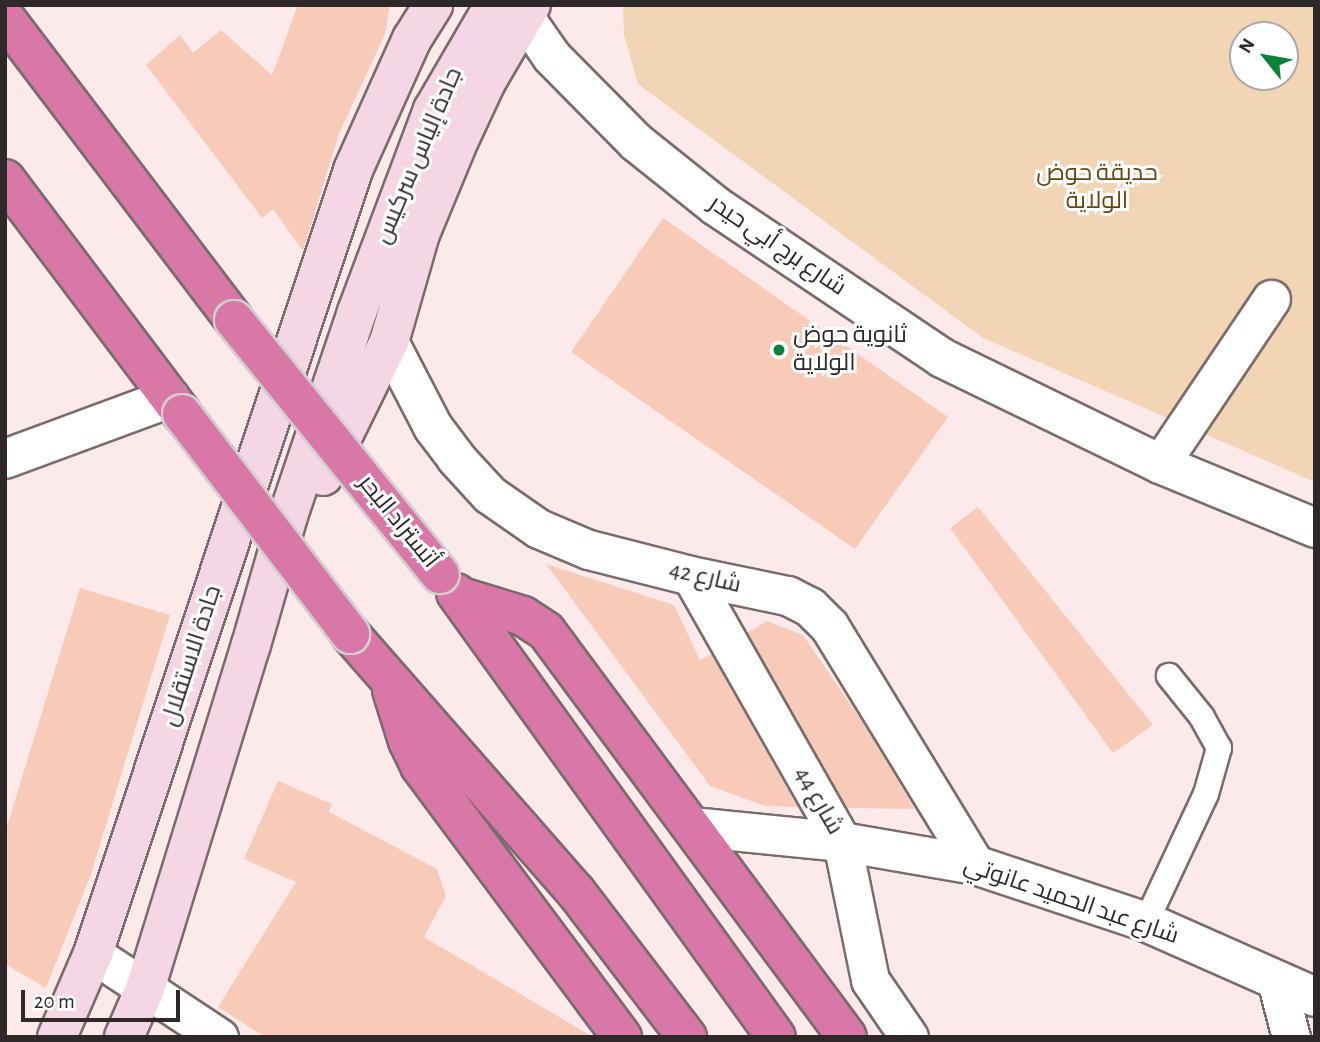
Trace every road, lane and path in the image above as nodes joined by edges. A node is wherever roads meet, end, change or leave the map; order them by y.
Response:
1 (433, 5) edge
2 (516, 8) edge
3 (5, 18) edge
4 (5, 179) edge
5 (319, 273) joint
6 (1271, 299) dead end
7 (389, 342) junction
8 (176, 406) junction
9 (5, 459) edge
10 (256, 463) junction
11 (1160, 464) junction
12 (288, 516) junction
13 (1315, 528) edge
14 (691, 576) junction
15 (271, 578) junction
16 (450, 586) junction
17 (1169, 676) dead end
18 (389, 678) junction
19 (692, 827) junction
20 (842, 842) junction
21 (975, 865) junction
22 (1146, 922) junction
23 (93, 954) junction
24 (1276, 980) junction
25 (145, 989) junction
26 (1315, 997) edge
27 (57, 1037) edge
28 (124, 1037) edge
29 (219, 1037) edge
30 (622, 1037) edge
31 (687, 1037) edge
32 (776, 1037) edge
33 (847, 1037) edge
34 (909, 1037) edge
35 (1291, 1037) edge

1 - 5 main road, جادة إلياس سركيس
2 - 7 main road
2 - 11 street, شارع برج أبي حيدر
2 - 12 main road, جادة إلياس سركيس
3 - 16 highway, أتستراد البحر, bridge
4 - 8 highway
5 - 10 main road, جادة الاستقلال
6 - 11 street
7 - 14 street, شارع 42
7 - 15 main road
8 - 9 street
8 - 18 highway, bridge
10 - 12 main road
10 - 23 main road, جادة الاستقلال
11 - 13 street, شارع برج أبي حيدر
12 - 15 main road
14 - 20 street, شارع 44
14 - 21 street, شارع 42
15 - 25 main road
16 - 19 highway
16 - 32 highway, أتستراد البحر
17 - 22 lane
18 - 30 highway
18 - 31 highway
19 - 20 street, شارع عبد الحميد عانوتي
19 - 33 highway
20 - 21 street, شارع عبد الحميد عانوتي
20 - 34 street, شارع 44
21 - 22 street, شارع عبد الحميد عانوتي
22 - 24 street, شارع عبد الحميد عانوتي
23 - 25 street
23 - 27 main road, جادة الاستقلال
24 - 26 street, شارع عبد الحميد عانوتي
24 - 35 street
25 - 28 main road
25 - 29 street

